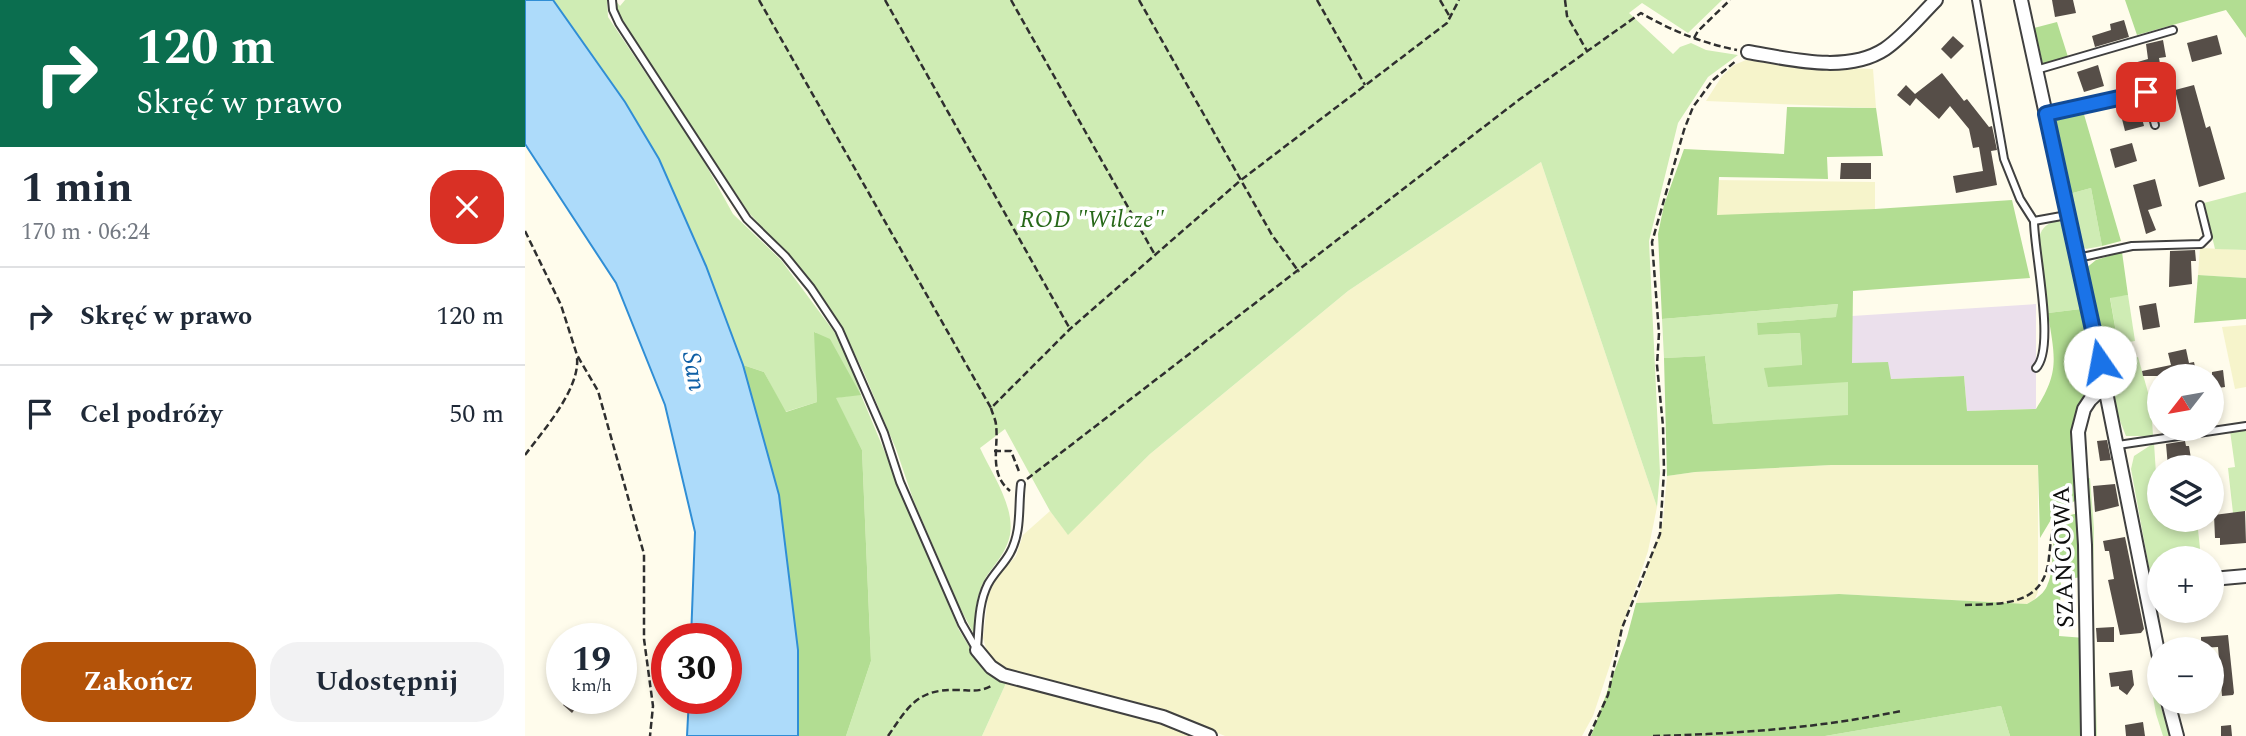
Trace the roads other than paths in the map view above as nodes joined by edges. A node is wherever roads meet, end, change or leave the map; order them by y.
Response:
1 (612, 0) edge
2 (1935, 0) edge
3 (1976, 0) edge
4 (2021, 0) edge
5 (2173, 30) dead end
6 (1748, 52) road end
7 (2036, 70) junction
8 (2046, 114) junction
9 (2155, 125) dead end
10 (2200, 205) dead end
11 (2068, 215) junction
12 (2034, 221) junction
13 (2078, 258) junction
14 (2036, 368) dead end
15 (2105, 386) junction
16 (2246, 426) edge
17 (2118, 444) junction
18 (1021, 484) road end
19 (2147, 561) edge
20 (2246, 576) edge
21 (2224, 578) edge
22 (977, 650) junction
23 (2171, 714) edge
24 (1210, 736) edge
25 (2088, 736) edge
26 (2177, 736) edge

1 - 22 lane
2 - 6 street
3 - 12 lane
4 - 7 street
5 - 7 lane
7 - 8 street
8 - 9 lane
8 - 11 street
10 - 13 lane
11 - 12 lane
11 - 13 street
12 - 14 lane
13 - 15 street
15 - 17 street
15 - 25 street, SZAŃCOWA
16 - 17 lane
17 - 19 street
18 - 22 lane
20 - 21 street
22 - 24 street
23 - 26 street

